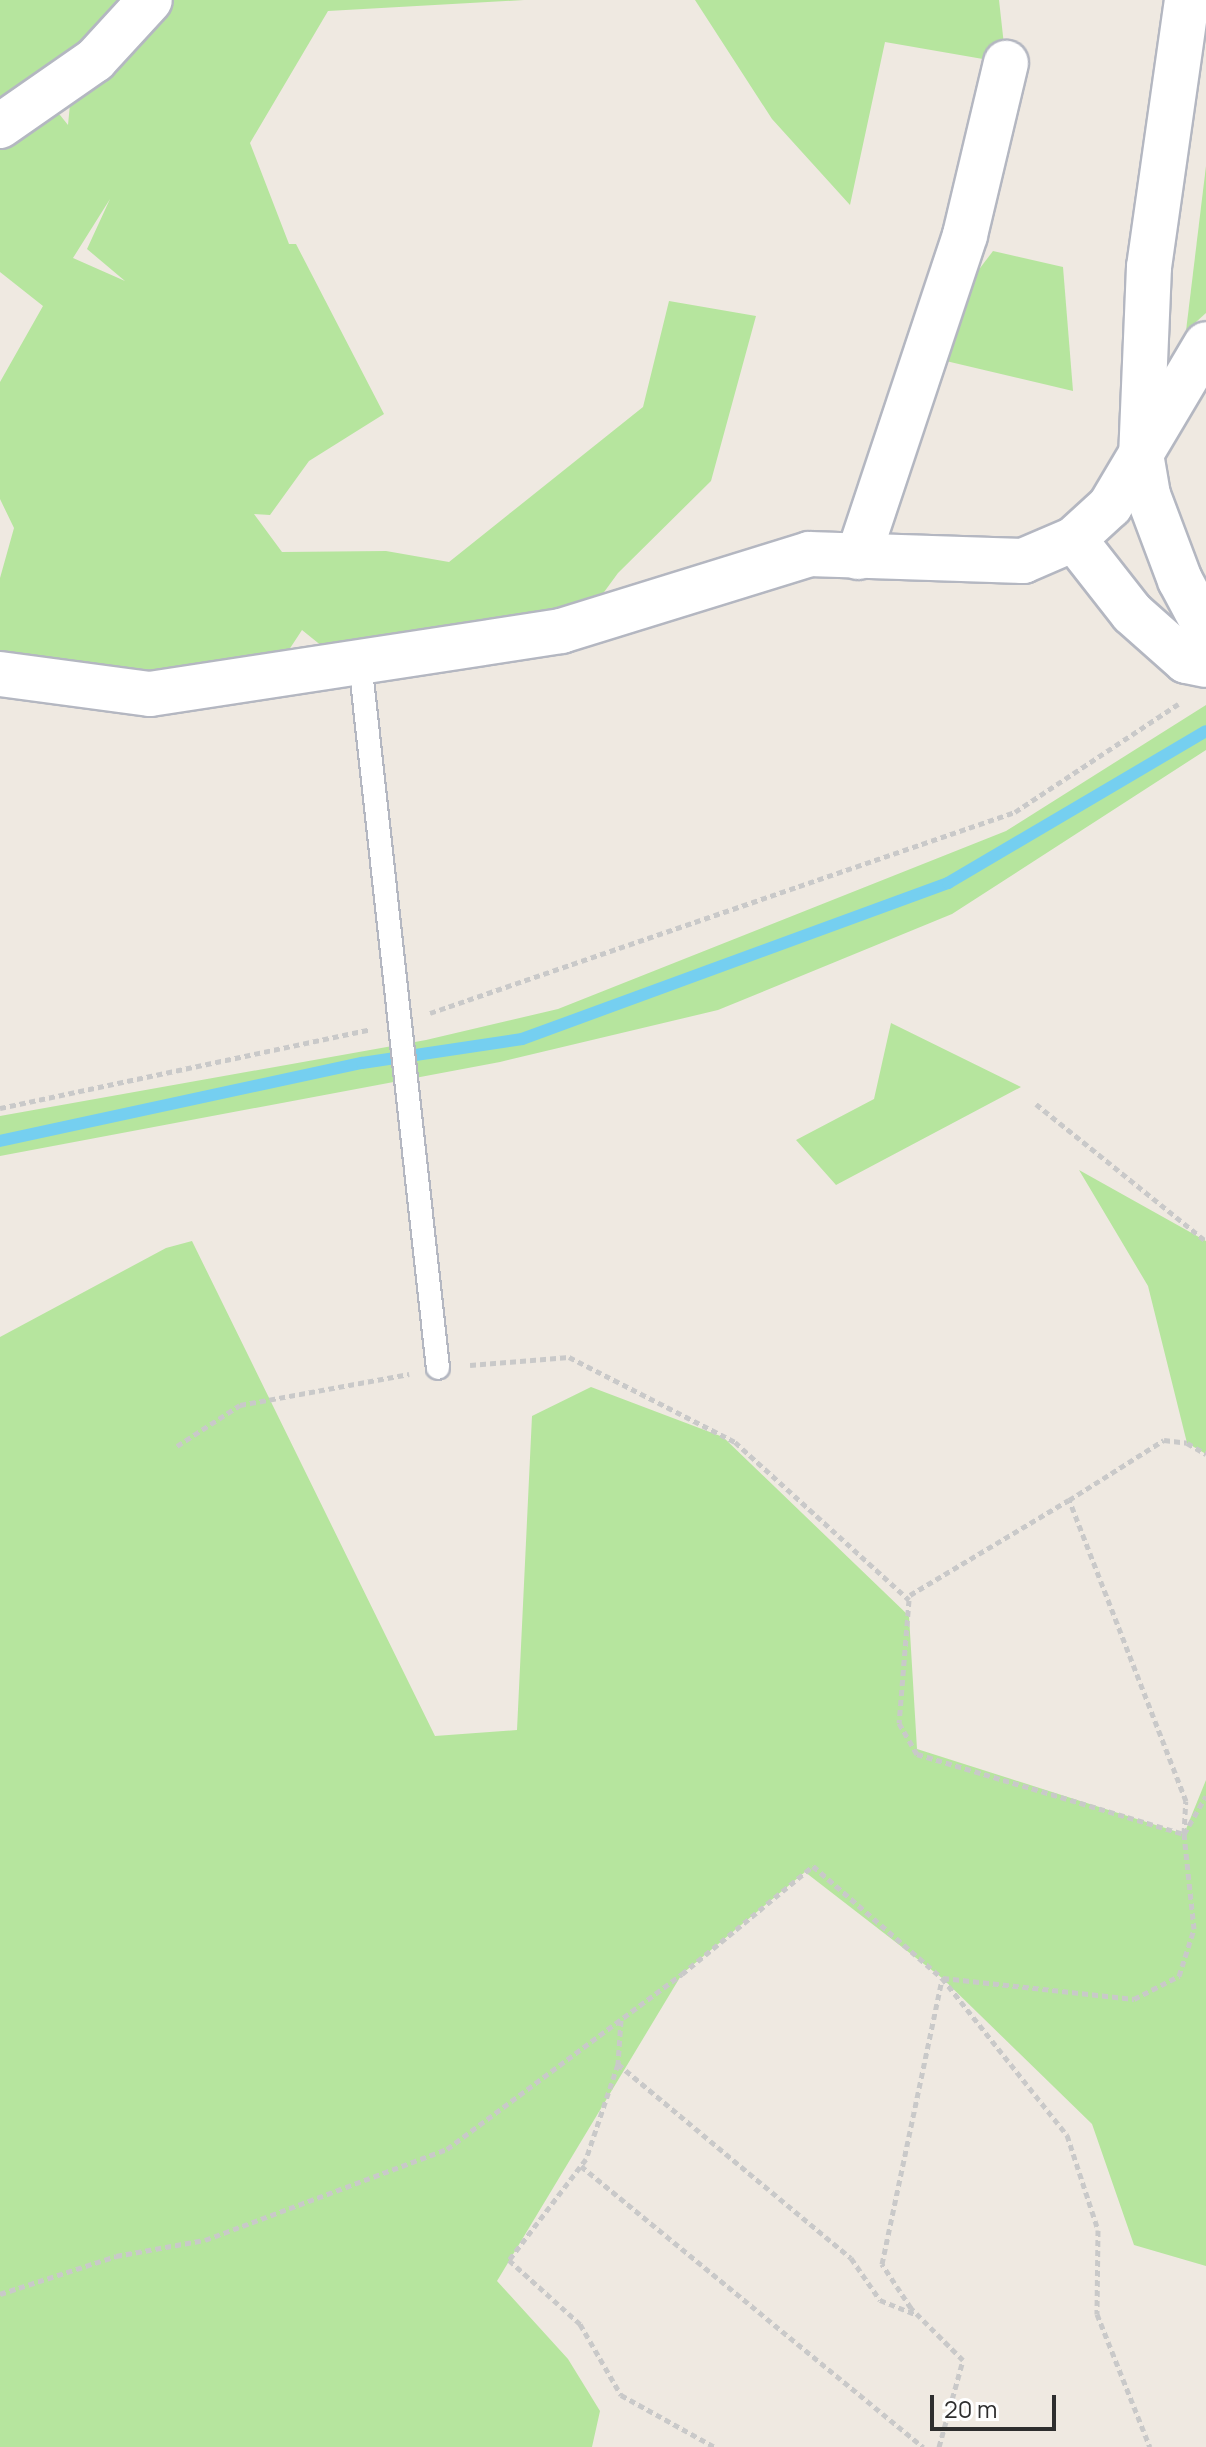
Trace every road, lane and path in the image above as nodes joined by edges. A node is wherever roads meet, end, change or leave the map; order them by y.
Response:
1 (150, 0) edge
2 (1187, 0) edge
3 (1006, 63) dead end
4 (0, 126) edge
5 (1206, 344) edge
6 (1141, 454) junction
7 (1074, 539) junction
8 (858, 557) junction
9 (1206, 629) edge
10 (360, 662) junction
11 (1206, 665) edge
12 (0, 674) edge
13 (1180, 702) dead end
14 (400, 1023) junction
15 (1036, 1104) dead end
16 (0, 1108) edge
17 (1206, 1241) edge
18 (438, 1368) junction
19 (177, 1446) dead end
20 (1206, 1454) edge
21 (1069, 1500) junction
22 (910, 1595) dead end
23 (1206, 1796) edge
24 (1184, 1834) junction
25 (942, 1978) junction
26 (621, 2019) junction
27 (618, 2064) junction
28 (581, 2166) junction
29 (0, 2294) edge
30 (919, 2315) junction
31 (715, 2447) edge
32 (923, 2447) edge
33 (939, 2447) edge
34 (1150, 2447) edge

1 - 4 street
2 - 6 street
3 - 8 street
5 - 6 street
6 - 7 street
6 - 9 street
7 - 8 street
7 - 11 street
8 - 10 street
10 - 12 street
10 - 14 lane
13 - 14 path
14 - 16 path
14 - 18 lane
15 - 17 path
18 - 19 path
18 - 24 path
20 - 21 path
21 - 22 path
21 - 24 path
23 - 24 path
24 - 25 path
25 - 26 path
25 - 30 path
25 - 34 path
26 - 27 path
26 - 29 path
27 - 28 path
27 - 30 path
28 - 31 path
28 - 32 path
30 - 33 path

